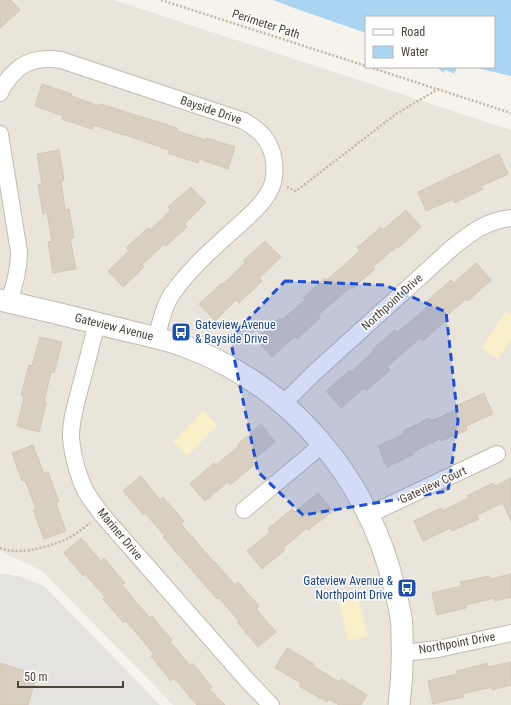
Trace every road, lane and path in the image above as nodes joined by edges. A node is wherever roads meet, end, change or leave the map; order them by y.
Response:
1 (161, 0) edge
2 (365, 66) edge
3 (372, 68) edge
4 (438, 89) junction
5 (0, 93) edge
6 (511, 113) edge
7 (0, 134) edge
8 (274, 181) junction
9 (511, 218) edge
10 (5, 301) edge
11 (97, 323) junction
12 (156, 338) junction
13 (283, 404) junction
14 (323, 444) junction
15 (497, 454) dead end
16 (244, 510) dead end
17 (102, 514) junction
18 (368, 515) junction
19 (0, 548) edge
20 (511, 633) edge
21 (403, 652) junction
22 (271, 705) edge
23 (399, 705) edge

1 - 2 path, Perimeter Path
3 - 4 path
4 - 6 path
4 - 8 path
5 - 8 street, Bayside Drive
7 - 10 street
8 - 12 street, Bayside Drive
9 - 13 street, Northpoint Drive
10 - 11 street, Gateview Avenue
11 - 12 street, Gateview Avenue
11 - 17 street, Mariner Drive
12 - 13 street, Gateview Avenue
13 - 14 street, Gateview Avenue
14 - 16 street
14 - 18 street, Gateview Avenue
15 - 18 street, Gateview Court
17 - 19 path
17 - 22 street, Mariner Drive
18 - 21 street, Gateview Avenue
20 - 21 street, Northpoint Drive
21 - 23 street, Gateview Avenue

